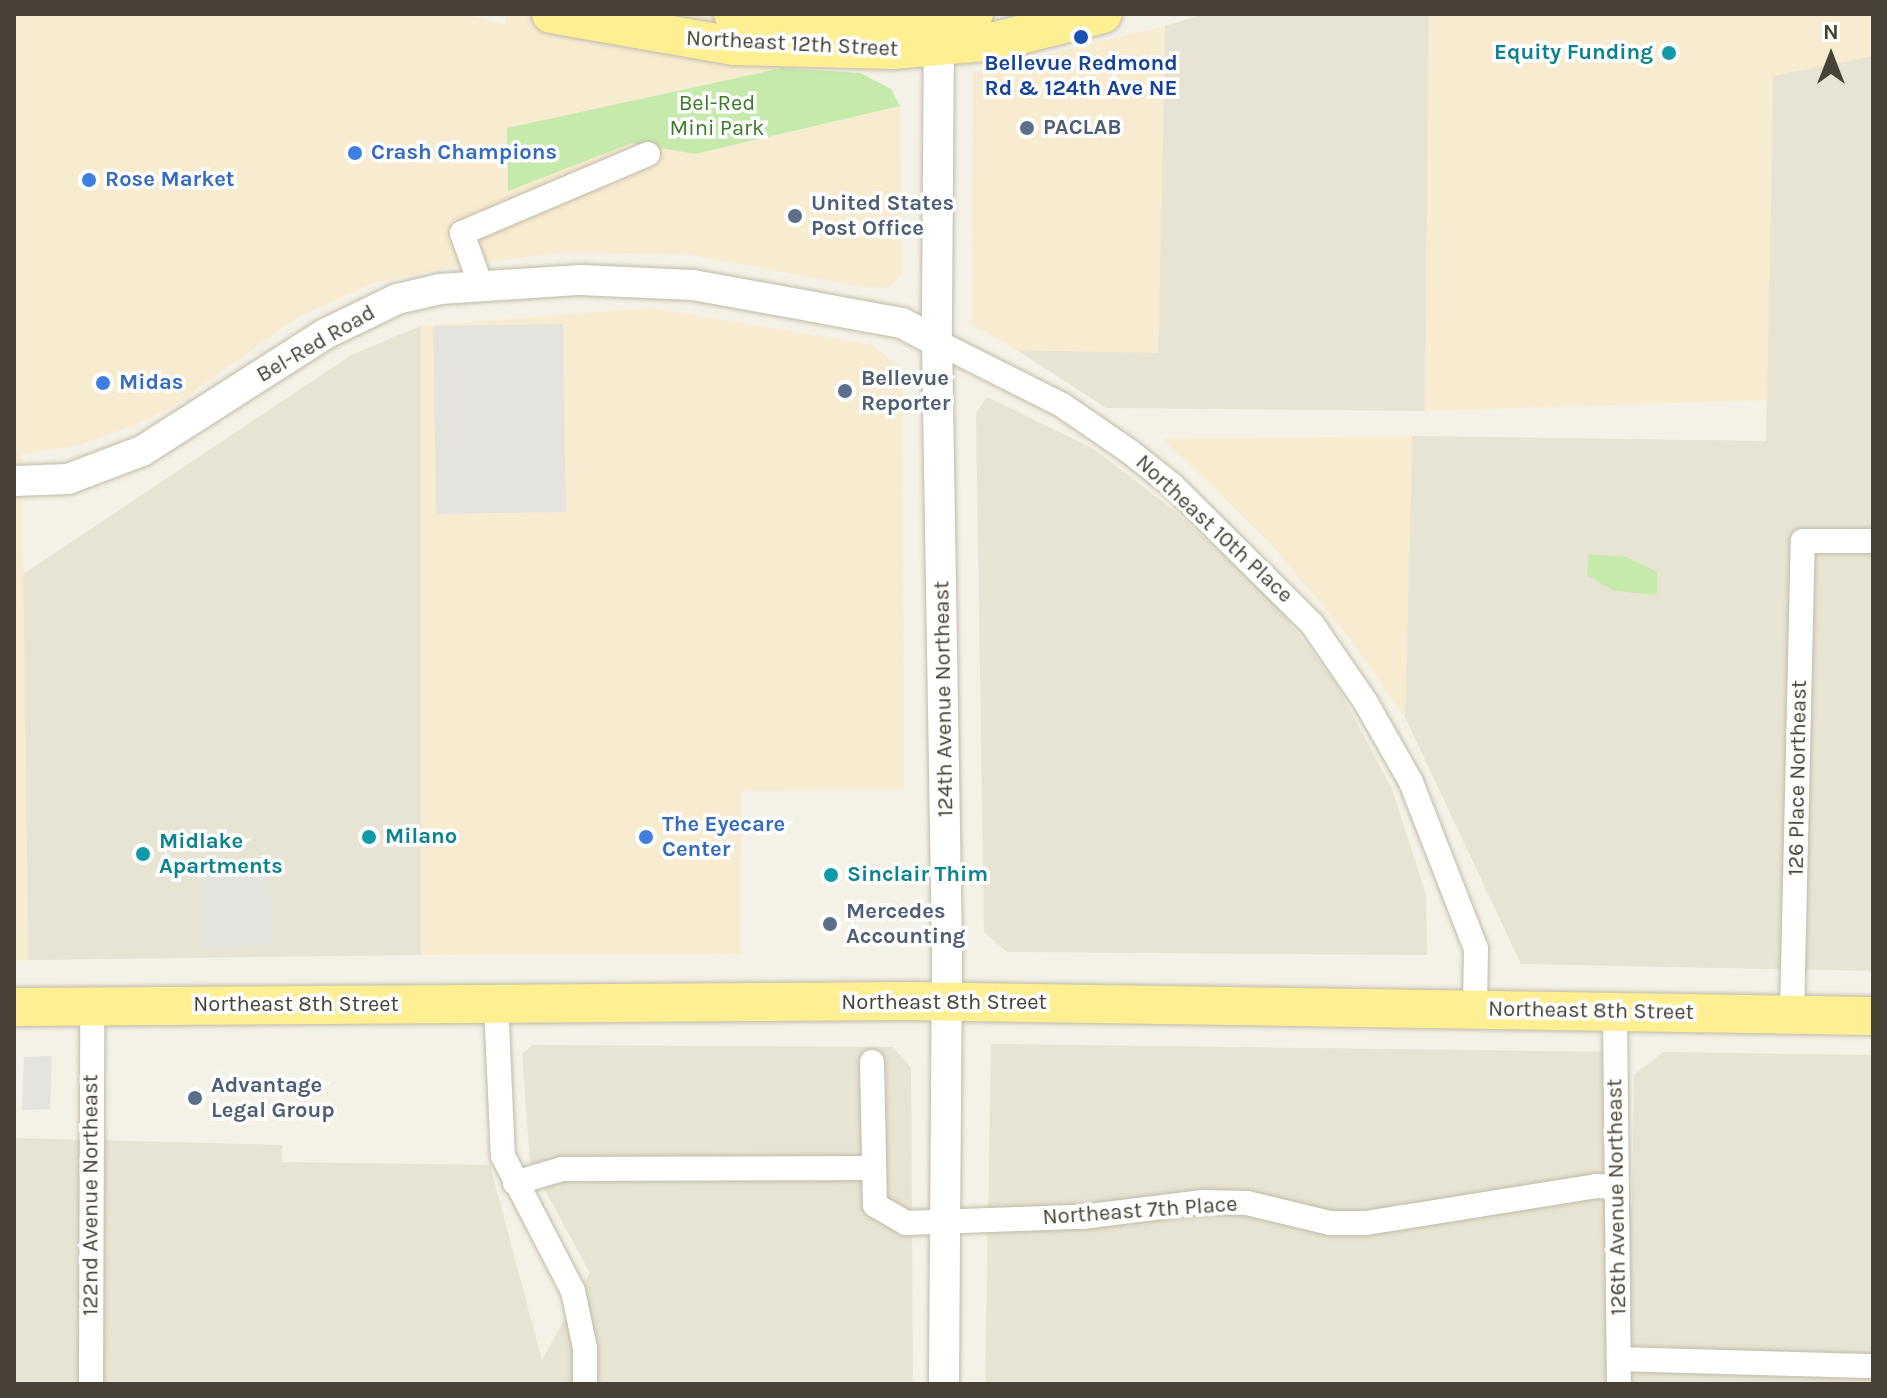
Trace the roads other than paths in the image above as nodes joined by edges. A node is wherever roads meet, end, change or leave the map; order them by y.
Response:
1 (551, 14) edge
2 (733, 14) edge
3 (1103, 14) edge
4 (948, 23) edge
5 (785, 33) junction
6 (648, 154) dead end
7 (480, 283) junction
8 (937, 342) junction
9 (14, 481) edge
10 (1873, 541) edge
11 (947, 1002) junction
12 (496, 1004) junction
13 (14, 1007) edge
14 (92, 1007) junction
15 (1475, 1009) junction
16 (1615, 1011) junction
17 (1792, 1015) junction
18 (1873, 1016) edge
19 (872, 1062) dead end
20 (872, 1168) junction
21 (515, 1183) junction
22 (1617, 1187) junction
23 (945, 1222) junction
24 (1619, 1359) junction
25 (1873, 1366) edge
26 (91, 1384) edge
27 (585, 1384) edge
28 (944, 1384) edge
29 (1619, 1384) edge

1 - 5 main road, Northeast 12th Street
2 - 5 main road, Northeast 12th Street
3 - 4 main road
4 - 5 main road, Northeast 12th Street
4 - 8 street, 124th Avenue Northeast
6 - 7 street
7 - 8 street, Northeast 10th Place
7 - 9 street, Bel-Red Road
8 - 11 street, 124th Avenue Northeast
8 - 15 street, Northeast 10th Place
10 - 17 street, 126 Place Northeast
11 - 12 main road, Northeast 8th Street
11 - 15 main road, Northeast 8th Street
11 - 23 street, 124th Avenue Northeast
12 - 14 main road, Northeast 8th Street
12 - 21 street
13 - 14 main road, Northeast 8th Street
14 - 26 street, 122nd Avenue Northeast
15 - 16 main road, Northeast 8th Street
16 - 17 main road, Northeast 8th Street
16 - 22 street, 126th Avenue Northeast
17 - 18 main road, Northeast 8th Street
19 - 20 street, Northeast 7th Place
20 - 21 street
20 - 23 street, Northeast 7th Place
21 - 27 street
22 - 23 street, Northeast 7th Place
22 - 24 street, 126th Avenue Northeast
23 - 28 street, 124th Avenue Northeast
24 - 25 street
24 - 29 street, 126th Avenue Northeast

